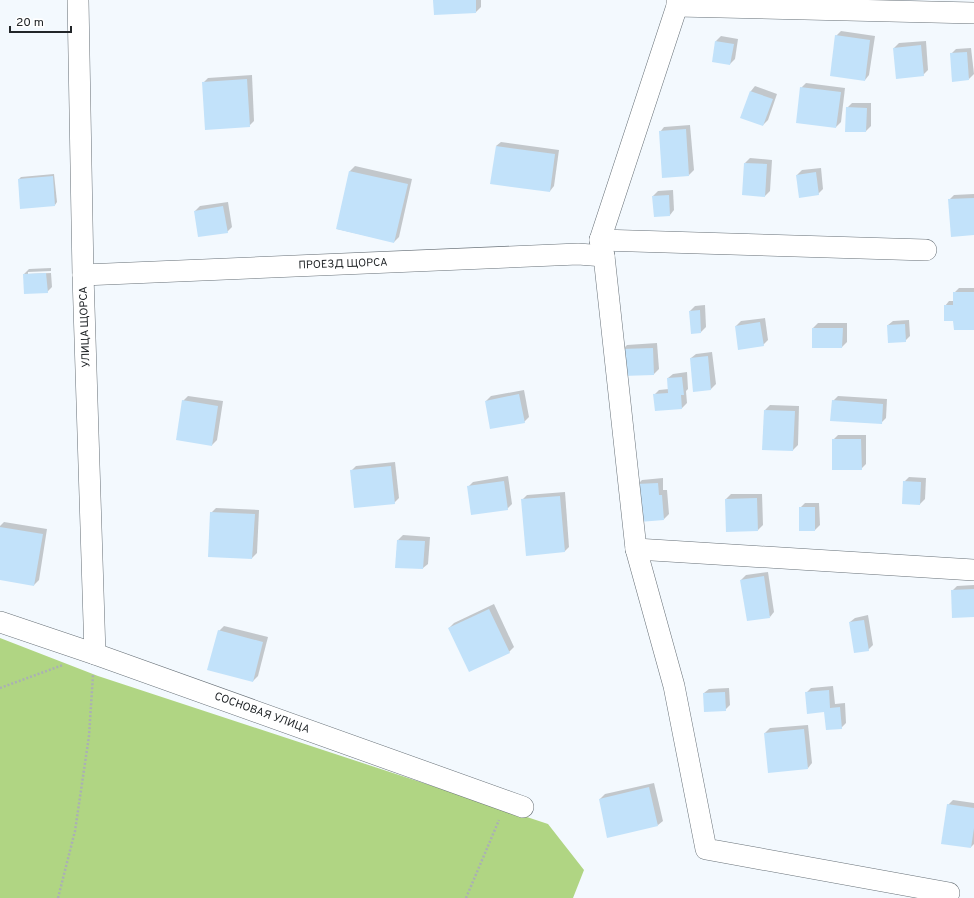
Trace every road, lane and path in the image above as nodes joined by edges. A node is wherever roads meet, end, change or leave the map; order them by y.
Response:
1 (78, 0) edge
2 (677, 3) edge
3 (974, 13) edge
4 (602, 248) junction
5 (926, 250) dead end
6 (83, 275) junction
7 (636, 549) junction
8 (974, 570) edge
9 (0, 622) edge
10 (95, 654) junction
11 (66, 664) dead end
12 (0, 688) edge
13 (515, 804) joint
14 (949, 893) dead end
15 (58, 898) edge
16 (466, 898) edge

1 - 6 street, УЛИЦА ЩОРСА
2 - 3 street
2 - 4 street
4 - 5 street, ПРОЕЗД ЩОРСА
4 - 6 street, ПРОЕЗД ЩОРСА
4 - 7 street
6 - 10 street, УЛИЦА ЩОРСА
7 - 8 street
7 - 14 street
9 - 10 street, СОСНОВАЯ УЛИЦА
10 - 13 street, СОСНОВАЯ УЛИЦА
10 - 15 path
11 - 12 path
13 - 16 path

